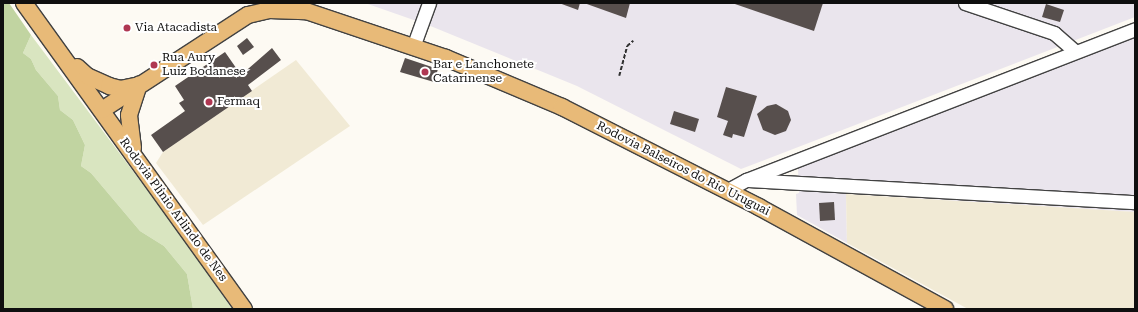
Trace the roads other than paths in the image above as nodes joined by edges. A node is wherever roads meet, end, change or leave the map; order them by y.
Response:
1 (24, 3) edge
2 (429, 3) edge
3 (965, 3) edge
4 (1135, 29) edge
5 (413, 47) junction
6 (1075, 51) junction
7 (60, 52) junction
8 (139, 85) junction
9 (102, 110) junction
10 (137, 159) junction
11 (746, 180) junction
12 (726, 191) junction
13 (1135, 202) edge
14 (244, 309) edge
15 (945, 309) edge

1 - 7 main road
2 - 5 street
3 - 6 street
4 - 6 street
5 - 8 main road
5 - 12 main road, Rodovia Balseiros do Rio Uruguai
6 - 11 street
7 - 8 main road
7 - 9 main road, Rodovia Plínio Arlindo de Nes
8 - 9 main road
8 - 10 main road
9 - 10 main road, Rodovia Plínio Arlindo de Nes
10 - 14 main road, Rodovia Plínio Arlindo de Nes
11 - 12 street
11 - 13 street
12 - 15 main road, Rodovia Balseiros do Rio Uruguai

